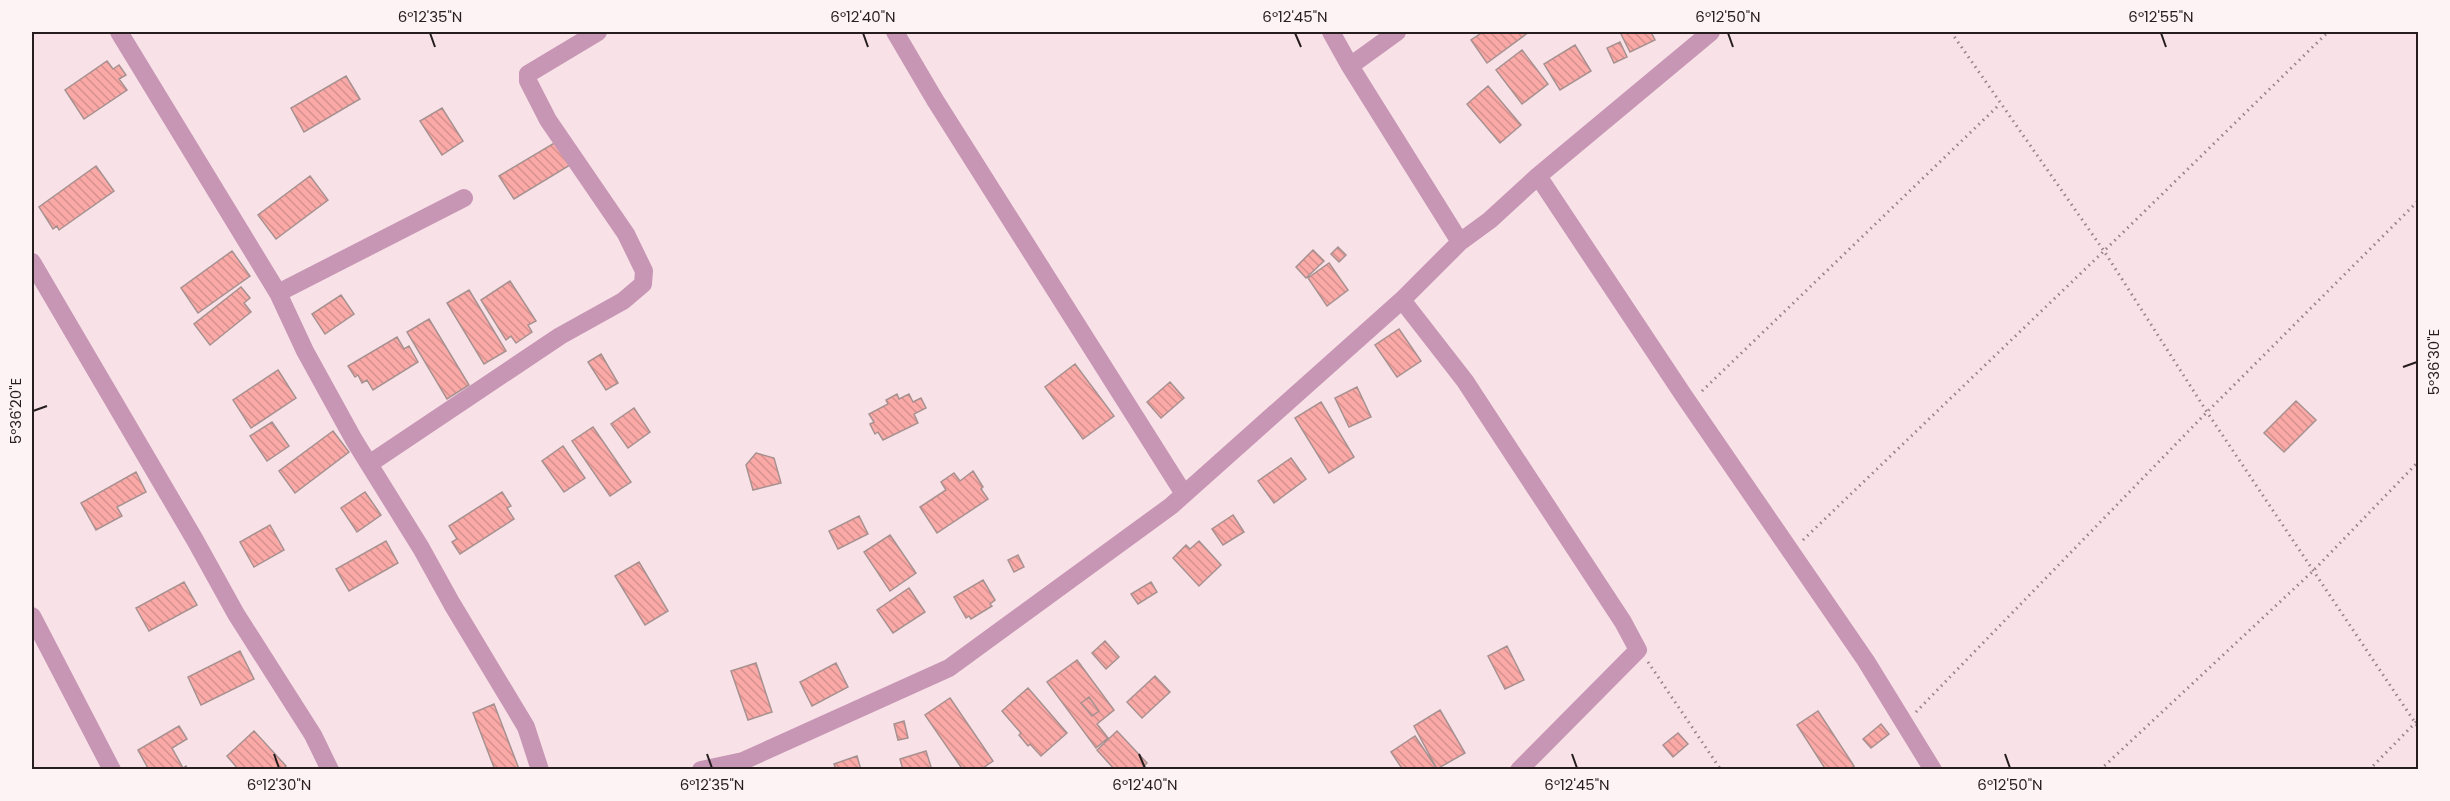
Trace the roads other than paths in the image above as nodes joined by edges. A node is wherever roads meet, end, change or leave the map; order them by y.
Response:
1 (119, 32) edge
2 (598, 32) edge
3 (896, 32) edge
4 (1332, 32) edge
5 (1398, 32) edge
6 (1711, 32) edge
7 (1350, 66) junction
8 (1538, 176) junction
9 (464, 198) dead end
10 (1460, 242) junction
11 (32, 262) edge
12 (278, 293) junction
13 (1402, 300) junction
14 (369, 464) junction
15 (1184, 494) junction
16 (32, 616) edge
17 (112, 770) edge
18 (330, 770) edge
19 (540, 770) edge
20 (701, 770) edge
21 (1519, 770) edge
22 (1933, 770) edge

1 - 12 street
2 - 14 street
3 - 15 street
4 - 7 street
5 - 7 street
6 - 8 street
7 - 10 street
8 - 10 street
8 - 22 street
9 - 12 street
10 - 13 street
11 - 18 street
12 - 14 street
13 - 15 street
13 - 21 street
14 - 19 street
15 - 20 street
16 - 17 street

